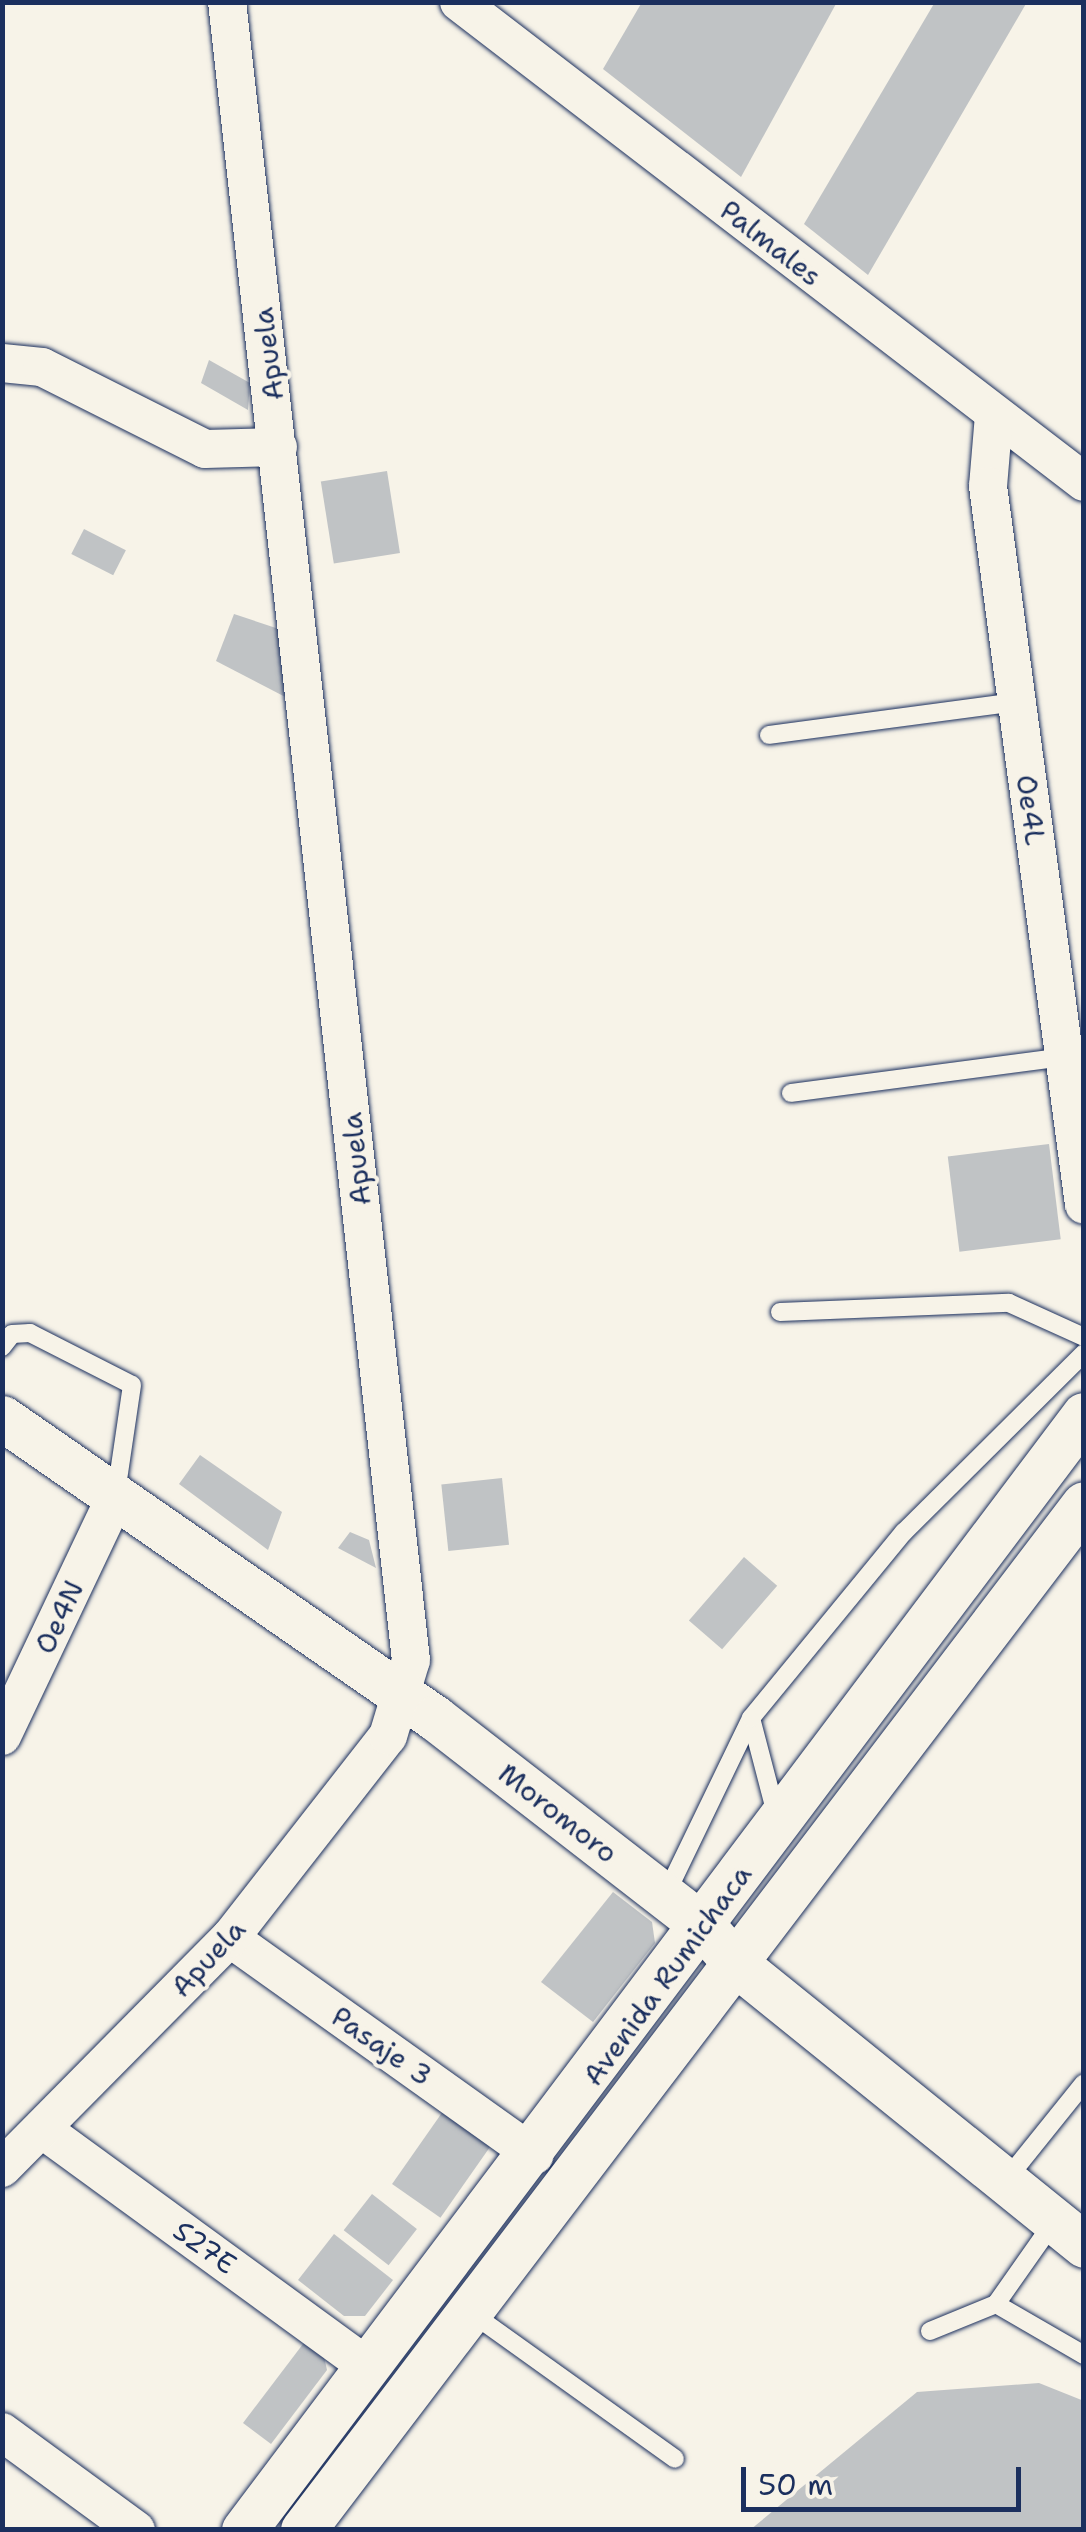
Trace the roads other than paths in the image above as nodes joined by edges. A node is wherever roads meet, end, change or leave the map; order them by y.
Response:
1 (227, 2) edge
2 (460, 2) edge
3 (2, 363) edge
4 (994, 415) junction
5 (278, 448) junction
6 (1084, 482) edge
7 (1017, 702) junction
8 (769, 735) dead end
9 (1064, 1057) junction
10 (791, 1093) dead end
11 (1084, 1205) edge
12 (780, 1312) dead end
13 (1084, 1337) edge
14 (2, 1346) edge
15 (1084, 1353) edge
16 (1084, 1415) edge
17 (2, 1418) edge
18 (115, 1498) junction
19 (1084, 1504) edge
20 (400, 1696) junction
21 (751, 1718) junction
22 (2, 1736) edge
23 (778, 1824) junction
24 (665, 1896) junction
25 (703, 1926) junction
26 (230, 1938) junction
27 (735, 1963) junction
28 (1084, 2083) edge
29 (42, 2128) junction
30 (534, 2155) junction
31 (2, 2168) edge
32 (1004, 2182) junction
33 (1068, 2234) edge
34 (996, 2304) junction
35 (469, 2311) junction
36 (930, 2330) dead end
37 (1084, 2355) edge
38 (367, 2366) junction
39 (2, 2432) edge
40 (675, 2459) dead end
41 (136, 2530) edge
42 (244, 2530) edge
43 (302, 2530) edge

1 - 5 street, Apuela
2 - 4 street, Palmales
3 - 5 street
4 - 6 street, Palmales
4 - 7 street, Oe4L
5 - 20 street, Apuela
7 - 8 lane
7 - 9 street, Oe4L
9 - 10 lane
9 - 11 street, Oe4L
12 - 13 lane
14 - 18 lane
15 - 21 lane
16 - 23 street, Avenida Rumichaca
17 - 18 street, Moromoro
18 - 20 street, Moromoro
18 - 22 street, Oe4N
19 - 27 street, Avenida Rumichaca
20 - 24 street, Moromoro
20 - 26 street, Apuela
21 - 23 lane
21 - 24 lane
23 - 25 street, Avenida Rumichaca
24 - 25 street, Moromoro
25 - 27 street, Moromoro
25 - 30 street, Avenida Rumichaca
26 - 29 street, Apuela
26 - 30 street, Pasaje 3
27 - 32 street, Moromoro
27 - 35 street, Avenida Rumichaca
28 - 32 lane
29 - 31 street, Apuela
29 - 38 street, S27E
30 - 38 street, Avenida Rumichaca
32 - 33 street, Moromoro
33 - 34 lane
34 - 36 lane
34 - 37 lane
35 - 40 lane
35 - 43 street, Avenida Rumichaca
38 - 42 street, Avenida Rumichaca
39 - 41 street

